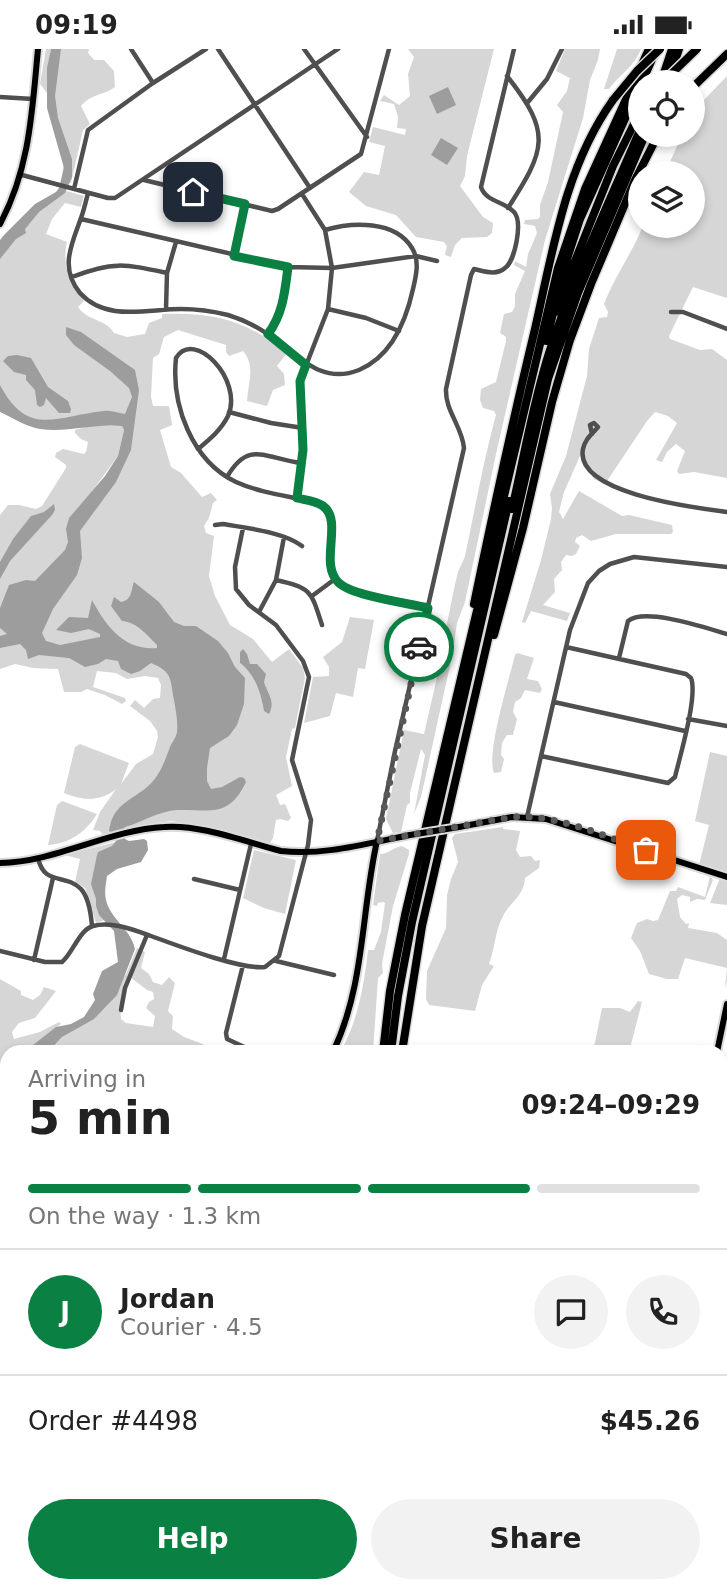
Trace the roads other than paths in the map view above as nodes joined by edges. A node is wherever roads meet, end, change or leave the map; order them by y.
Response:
1 (38, 49) edge
2 (131, 49) edge
3 (206, 49) edge
4 (218, 49) edge
5 (304, 49) edge
6 (338, 49) edge
7 (389, 49) edge
8 (514, 49) edge
9 (562, 49) edge
10 (649, 49) edge
11 (658, 49) edge
12 (673, 49) edge
13 (679, 49) edge
14 (690, 49) edge
15 (697, 49) edge
16 (727, 56) edge
17 (314, 64) junction
18 (648, 70) edge
19 (666, 70) edge
20 (668, 70) edge
21 (672, 70) edge
22 (675, 70) edge
23 (705, 75) edge
24 (507, 76) junction
25 (153, 83) junction
26 (0, 97) edge
27 (33, 99) junction
28 (528, 102) junction
29 (255, 105) junction
30 (628, 112) edge
31 (628, 128) edge
32 (628, 133) edge
33 (367, 137) junction
34 (633, 147) edge
35 (640, 147) edge
36 (652, 147) edge
37 (22, 175) junction
38 (143, 180) junction
39 (71, 188) junction
40 (310, 188) junction
41 (88, 193) junction
42 (302, 194) junction
43 (0, 204) edge
44 (245, 204) junction
45 (10, 206) junction
46 (508, 208) junction
47 (81, 219) junction
48 (0, 225) edge
49 (325, 230) junction
50 (176, 242) junction
51 (234, 256) junction
52 (416, 256) junction
53 (437, 261) dead end
54 (288, 267) junction
55 (332, 268) junction
56 (167, 273) junction
57 (72, 277) junction
58 (328, 309) junction
59 (166, 310) junction
60 (671, 312) dead end
61 (551, 323) junction
62 (727, 330) edge
63 (399, 331) junction
64 (268, 334) junction
65 (551, 349) junction
66 (306, 365) junction
67 (229, 412) junction
68 (303, 428) junction
69 (592, 434) dead end
70 (198, 449) junction
71 (301, 463) junction
72 (227, 477) junction
73 (297, 498) junction
74 (727, 512) edge
75 (215, 525) dead end
76 (503, 526) junction
77 (243, 528) junction
78 (284, 537) junction
79 (302, 546) dead end
80 (727, 567) edge
81 (335, 579) junction
82 (276, 580) junction
83 (312, 596) junction
84 (428, 608) junction
85 (259, 612) junction
86 (322, 625) dead end
87 (727, 634) edge
88 (565, 647) junction
89 (467, 655) junction
90 (619, 658) junction
91 (479, 678) junction
92 (554, 702) junction
93 (688, 719) junction
94 (727, 726) edge
95 (685, 731) junction
96 (541, 756) junction
97 (527, 817) junction
98 (377, 841) junction
99 (251, 844) junction
100 (306, 853) junction
101 (38, 858) junction
102 (0, 863) edge
103 (727, 877) edge
104 (53, 878) junction
105 (194, 879) dead end
106 (240, 890) junction
107 (92, 926) junction
108 (147, 935) junction
109 (0, 951) edge
110 (224, 959) junction
111 (34, 960) junction
112 (276, 961) junction
113 (243, 965) junction
114 (334, 975) dead end
115 (727, 1004) edge
116 (121, 1010) dead end
117 (238, 1045) edge
118 (336, 1045) edge
119 (384, 1045) edge
120 (394, 1045) edge
121 (394, 1045) edge
122 (403, 1045) edge
123 (718, 1045) edge

1 - 27 main road
2 - 25 street
3 - 25 street
4 - 29 street
5 - 17 street
6 - 17 street
7 - 33 street
8 - 24 street
9 - 28 street
10 - 89 highway
11 - 18 highway
11 - 89 highway, bridge
12 - 19 highway
13 - 20 highway
14 - 21 highway, bridge
15 - 22 highway, bridge
16 - 23 highway
17 - 29 street
17 - 33 street
24 - 28 street
24 - 46 street
25 - 39 street
26 - 27 street
27 - 37 main road
28 - 46 street
29 - 38 street
29 - 40 street
30 - 61 highway
31 - 61 highway
32 - 65 highway
33 - 40 street
34 - 65 highway
35 - 91 highway
36 - 91 highway
37 - 39 street
37 - 45 main road
38 - 41 street
38 - 44 street
39 - 41 street
40 - 42 street
41 - 47 street
42 - 44 street
42 - 49 street
43 - 45 street
44 - 51 street
45 - 48 main road
46 - 84 street
47 - 50 street
47 - 57 street
49 - 52 street
49 - 55 street
50 - 51 street
50 - 56 street
51 - 54 street
52 - 53 street
52 - 55 street
52 - 63 street
54 - 55 street
54 - 64 street
55 - 58 street
56 - 57 street
56 - 59 street
57 - 59 street
58 - 63 street
58 - 66 street
59 - 64 street
60 - 62 street
61 - 76 highway
63 - 66 street
64 - 66 street
65 - 120 highway
66 - 68 street
67 - 68 street
67 - 70 street
67 - 70 street
68 - 71 street
69 - 74 street
70 - 72 street
71 - 72 street
71 - 73 street
72 - 73 street
73 - 81 street
75 - 77 street
76 - 89 highway
76 - 121 highway
77 - 78 street
77 - 85 street
78 - 79 street
78 - 82 street
80 - 88 street
81 - 83 street
81 - 84 street
82 - 83 street
82 - 85 street
83 - 86 street
84 - 98 street
85 - 100 street
87 - 90 street
88 - 90 street
88 - 92 street
89 - 119 highway
90 - 93 street
91 - 122 highway
92 - 95 street
92 - 96 street
93 - 94 street
93 - 95 street
95 - 96 street
96 - 97 street
97 - 98 main road, bridge
97 - 103 main road
98 - 100 main road
98 - 118 main road
99 - 100 main road
99 - 101 main road
99 - 106 street
100 - 112 street
101 - 102 main road
101 - 104 street
104 - 107 street
104 - 111 street
105 - 106 street
106 - 110 street
107 - 108 street
107 - 111 street
108 - 110 street
108 - 116 street
109 - 111 street
110 - 113 street
112 - 113 street
112 - 114 street
113 - 117 street
115 - 123 main road

